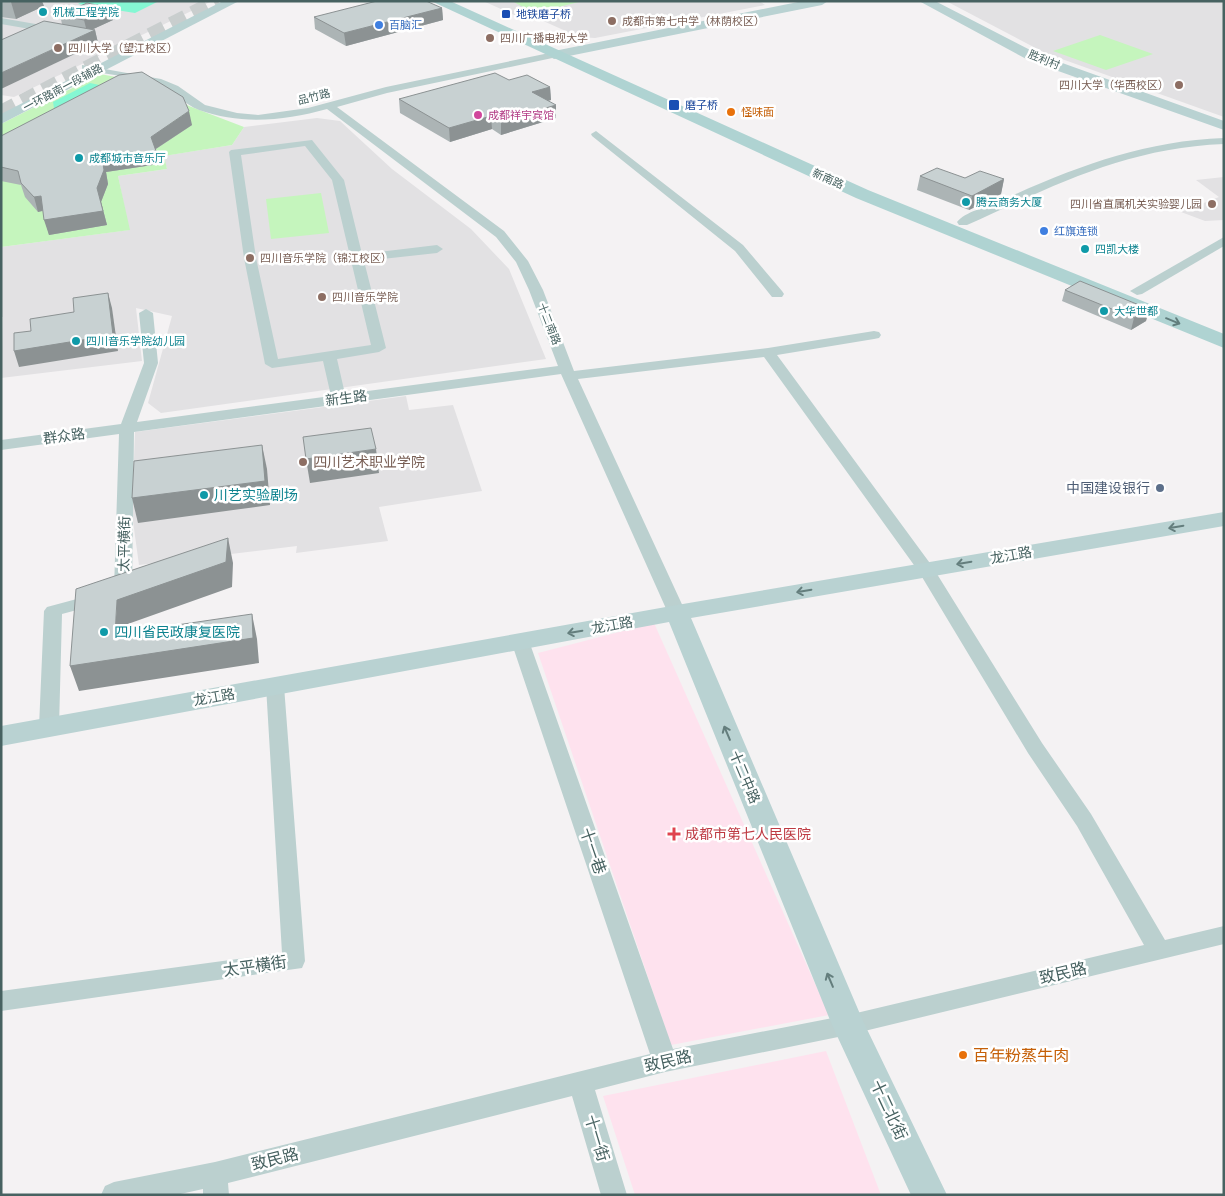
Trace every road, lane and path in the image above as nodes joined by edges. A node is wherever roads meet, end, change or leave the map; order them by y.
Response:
1 (216, 1) edge
2 (233, 1) edge
3 (424, 1) edge
4 (438, 1) edge
5 (453, 1) edge
6 (463, 1) edge
7 (822, 1) edge
8 (926, 1) edge
9 (1, 21) edge
10 (60, 32) edge
11 (516, 32) junction
12 (562, 53) junction
13 (84, 67) junction
14 (99, 69) junction
15 (329, 106) junction
16 (1, 108) edge
17 (1, 120) edge
18 (1224, 126) edge
19 (596, 134) dead end
20 (1224, 141) edge
21 (964, 222) junction
22 (1224, 240) edge
23 (437, 249) dead end
24 (357, 258) junction
25 (1137, 291) junction
26 (777, 294) dead end
27 (146, 313) dead end
28 (1224, 326) edge
29 (874, 335) dead end
30 (1224, 342) edge
31 (768, 352) junction
32 (329, 356) junction
33 (568, 373) junction
34 (339, 399) junction
35 (126, 428) junction
36 (1, 445) edge
37 (1224, 519) edge
38 (926, 570) junction
39 (677, 613) junction
40 (520, 641) junction
41 (275, 686) junction
42 (49, 727) junction
43 (1, 736) edge
44 (1224, 935) edge
45 (1159, 950) junction
46 (1, 1001) edge
47 (848, 1024) junction
48 (665, 1061) junction
49 (580, 1082) junction
50 (216, 1184) edge
51 (114, 1195) edge
52 (614, 1195) edge
53 (929, 1195) edge

1 - 13 street, 一环路南一段辅路
2 - 14 street, 一环路南一段辅路
3 - 11 main road
4 - 11 main road, 新南路
5 - 11 main road, 新南路
6 - 11 main road
7 - 12 street
8 - 18 street, 胜利村
9 - 10 street
11 - 12 main road, 新南路
12 - 15 street, 品竹路
12 - 21 main road, 新南路
12 -> 30 main road, 新南路
13 - 14 street, 品竹路
13 - 16 street, 一环路南一段辅路
14 - 15 street, 品竹路
14 - 17 street, 一环路南一段辅路
15 - 33 street, 十二南路
19 - 26 street
20 - 21 street
21 - 25 main road, 新南路
22 - 25 street
23 - 24 street
24 - 32 street
24 - 32 street
25 - 28 main road, 新南路
27 - 35 street
29 - 31 street, 新生路
31 - 33 street, 新生路
31 - 38 street
32 - 34 street
33 - 34 street, 新生路
33 - 39 street, 十二南路
34 - 35 street, 新生路
35 - 36 street, 群众路
35 - 42 street, 太平横街
37 -> 38 street, 龙江路
38 -> 39 street, 龙江路
38 - 45 street
39 -> 40 street, 龙江路
47 -> 39 street, 十二中路
40 - 41 street, 龙江路
40 - 48 street, 十一巷
41 - 42 street, 龙江路
41 - 46 street, 太平横街
42 - 43 street, 龙江路
44 - 45 street, 致民路
45 - 47 street, 致民路
47 - 48 street, 致民路
47 - 53 street, 十二北街
48 - 49 street, 致民路
49 - 50 street, 致民路
49 - 52 street, 十一街
50 - 51 street, 致民路

